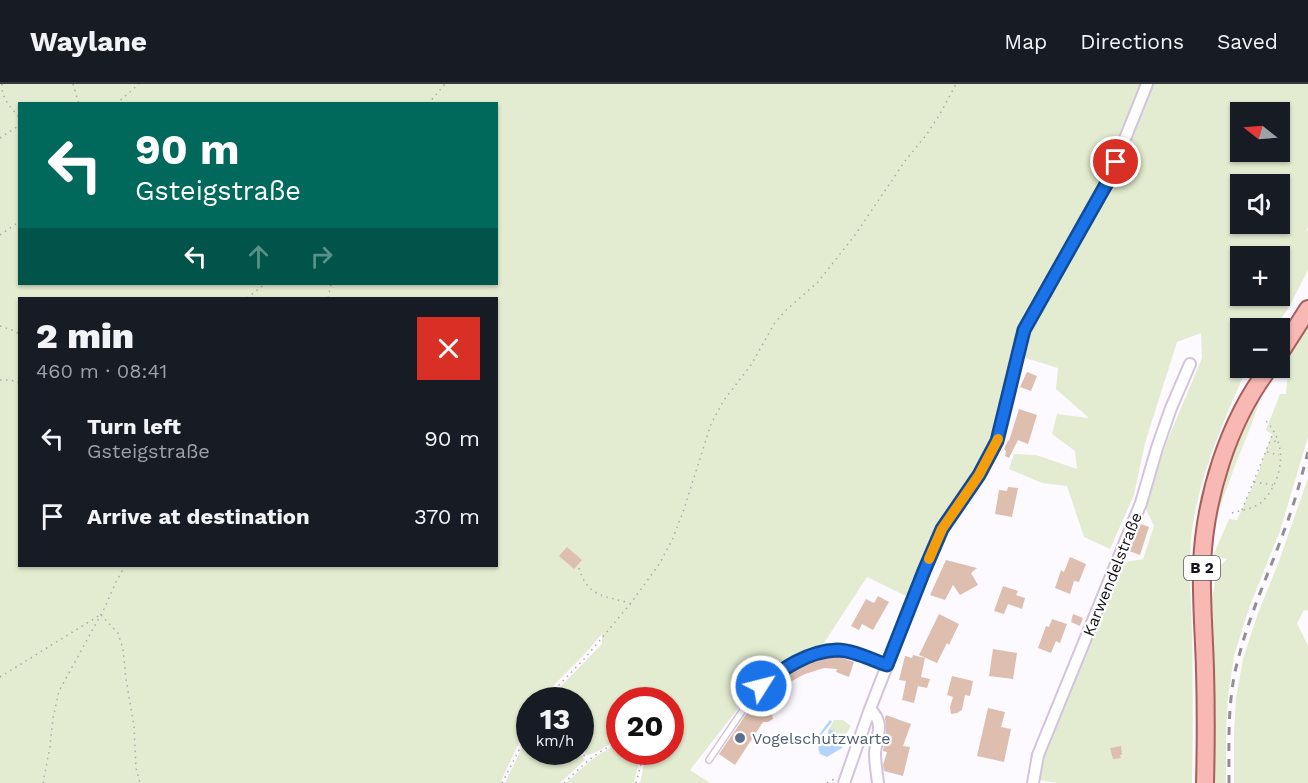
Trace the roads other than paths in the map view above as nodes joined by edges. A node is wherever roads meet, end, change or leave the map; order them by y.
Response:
1 (1147, 84) edge
2 (1308, 309) edge
3 (1290, 337) edge
4 (1190, 364) dead end
5 (1263, 378) edge
6 (887, 665) junction
7 (870, 708) junction
8 (709, 760) dead end
9 (844, 783) edge
10 (878, 783) edge
11 (1033, 783) edge
12 (1205, 783) edge

1 - 6 street
2 - 3 main road
4 - 11 street, Karwendelstraße
5 - 12 main road, B 2
6 - 7 street
6 - 8 lane
7 - 9 street
7 - 10 street

